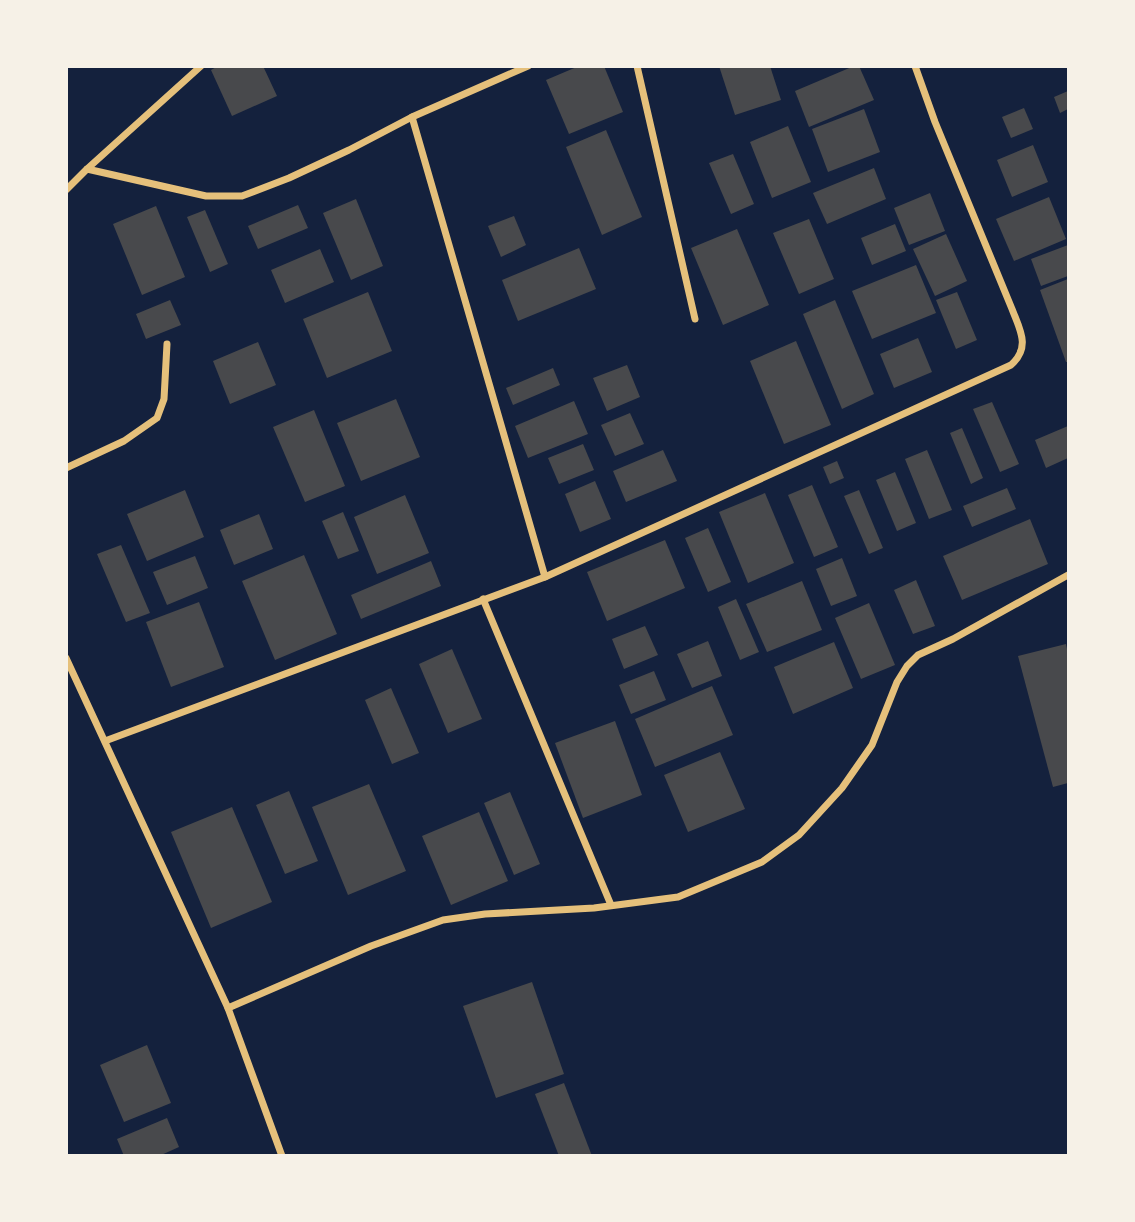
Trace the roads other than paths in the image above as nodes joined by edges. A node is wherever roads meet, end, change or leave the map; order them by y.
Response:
1 (201, 66) edge
2 (528, 66) edge
3 (637, 66) edge
4 (915, 66) edge
5 (412, 117) junction
6 (87, 169) junction
7 (66, 190) edge
8 (695, 319) dead end
9 (167, 344) dead end
10 (66, 468) edge
11 (1069, 575) edge
12 (545, 577) junction
13 (484, 599) junction
14 (66, 658) edge
15 (105, 741) junction
16 (611, 905) junction
17 (228, 1008) junction
18 (282, 1156) edge

1 - 6 street
2 - 5 street
3 - 8 street
4 - 12 street
5 - 6 street
5 - 12 street
6 - 7 street
9 - 10 street
11 - 16 street
12 - 13 street
13 - 15 street
13 - 16 street
14 - 15 street
15 - 17 street
16 - 17 street
17 - 18 street

